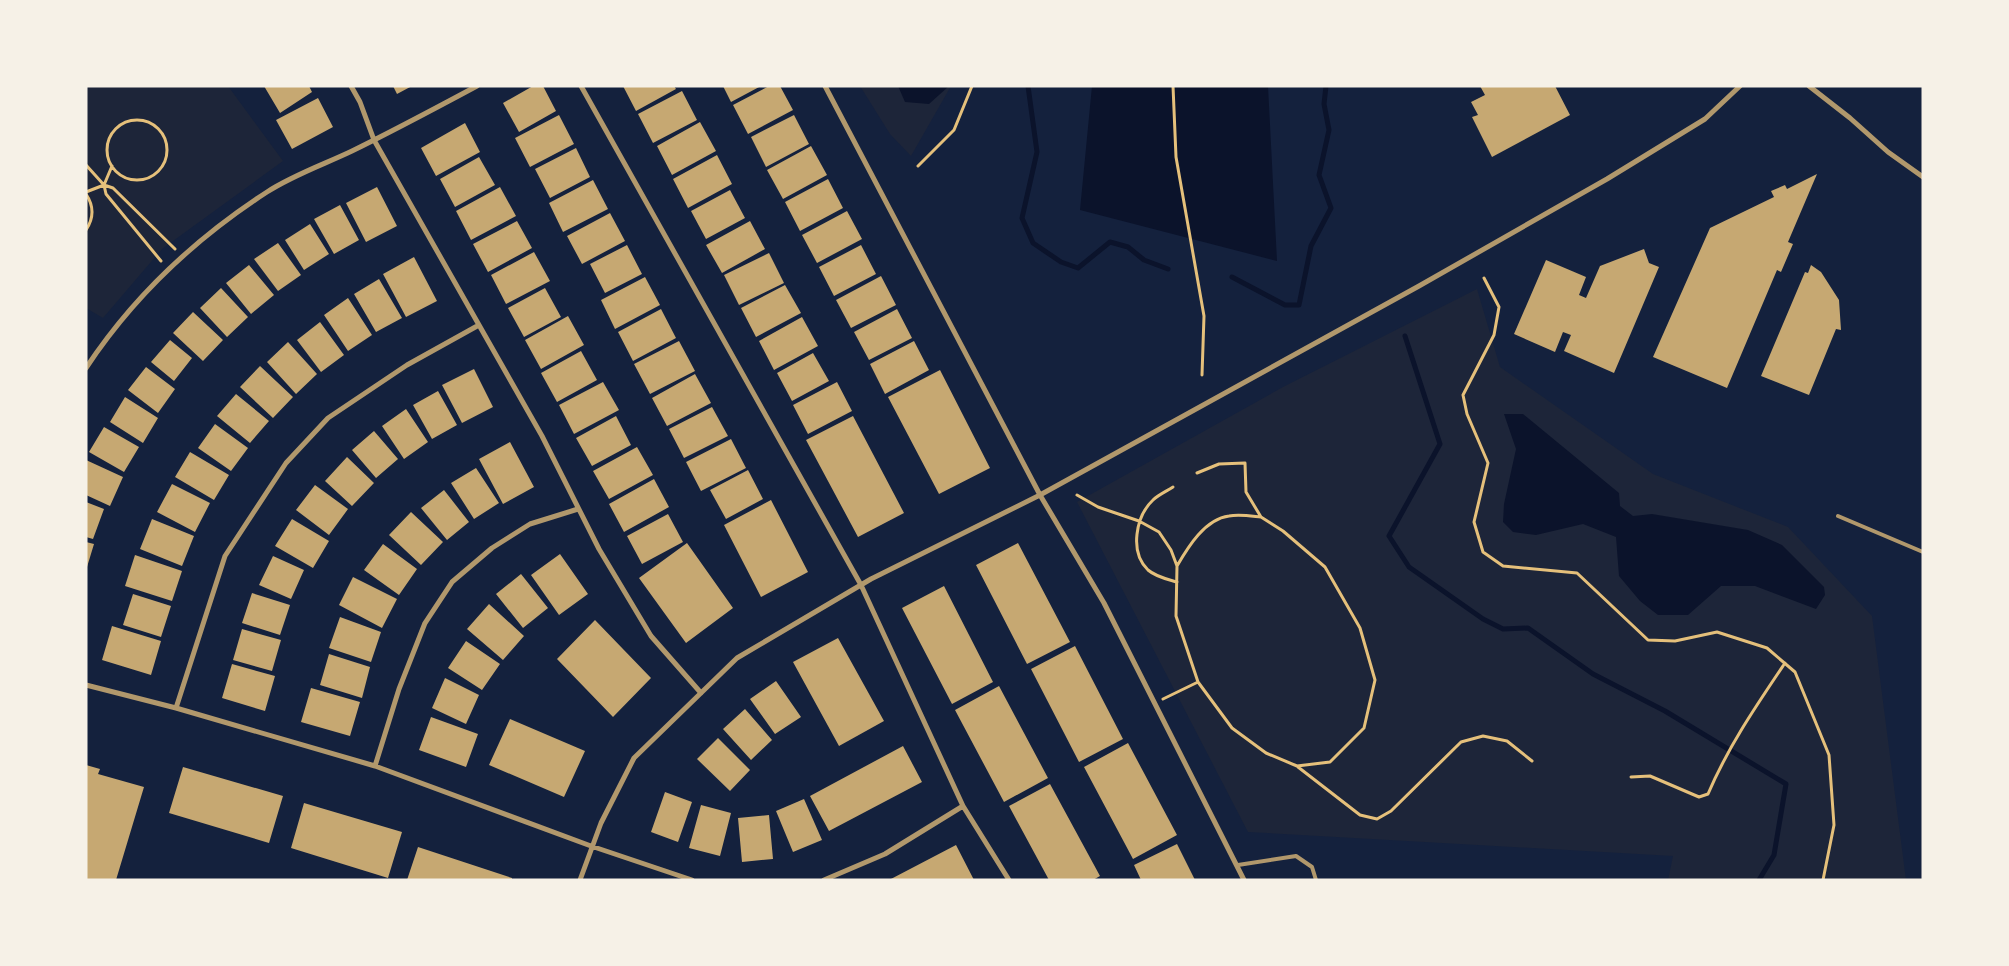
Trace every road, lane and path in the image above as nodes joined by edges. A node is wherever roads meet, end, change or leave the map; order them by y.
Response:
1 (351, 86) edge
2 (477, 86) edge
3 (581, 86) edge
4 (825, 86) edge
5 (972, 86) edge
6 (1173, 86) edge
7 (1740, 86) edge
8 (1809, 86) edge
9 (374, 140) junction
10 (86, 165) edge
11 (112, 166) junction
12 (918, 166) dead end
13 (1923, 177) edge
14 (104, 185) junction
15 (86, 193) edge
16 (86, 230) edge
17 (176, 249) dead end
18 (161, 261) dead end
19 (1484, 278) dead end
20 (479, 325) junction
21 (86, 368) edge
22 (1202, 375) dead end
23 (1197, 473) dead end
24 (1173, 487) dead end
25 (1040, 495) junction
26 (1077, 495) dead end
27 (578, 509) junction
28 (1838, 516) dead end
29 (1261, 517) junction
30 (1139, 521) junction
31 (1923, 552) edge
32 (1177, 566) junction
33 (1176, 582) junction
34 (861, 585) junction
35 (1785, 663) junction
36 (1198, 682) junction
37 (86, 685) edge
38 (700, 693) junction
39 (1155, 704) junction
40 (176, 708) junction
41 (1532, 761) dead end
42 (375, 766) junction
43 (1297, 766) junction
44 (1631, 777) dead end
45 (963, 806) junction
46 (591, 846) junction
47 (1238, 865) junction
48 (580, 880) edge
49 (692, 880) edge
50 (824, 880) edge
51 (1009, 880) edge
52 (1244, 880) edge
53 (1316, 880) edge
54 (1823, 880) edge

1 - 9 street
2 - 9 street
3 - 34 street
4 - 25 street
5 - 12 path
6 - 22 path
7 - 25 street
8 - 13 street
9 - 20 street
9 - 21 street
10 - 14 path
11 - 11 path
11 - 14 path
14 - 15 path
14 - 17 path
14 - 18 path
15 - 16 path
19 - 35 path
20 - 27 street
20 - 40 street
23 - 29 path
24 - 30 path
25 - 34 street
25 - 39 street
26 - 30 path
27 - 38 street
27 - 42 street
28 - 31 lane
29 - 32 path
29 - 43 path
30 - 32 path
30 - 33 path
32 - 33 path
33 - 36 path
34 - 38 street
34 - 45 street
35 - 44 path
35 - 54 path
36 - 39 path
36 - 43 path
37 - 40 street
38 - 46 street
39 - 47 street
40 - 42 street
41 - 43 path
42 - 46 street
45 - 50 street
45 - 51 street
46 - 48 street
46 - 49 street
47 - 52 street
47 - 53 lane

